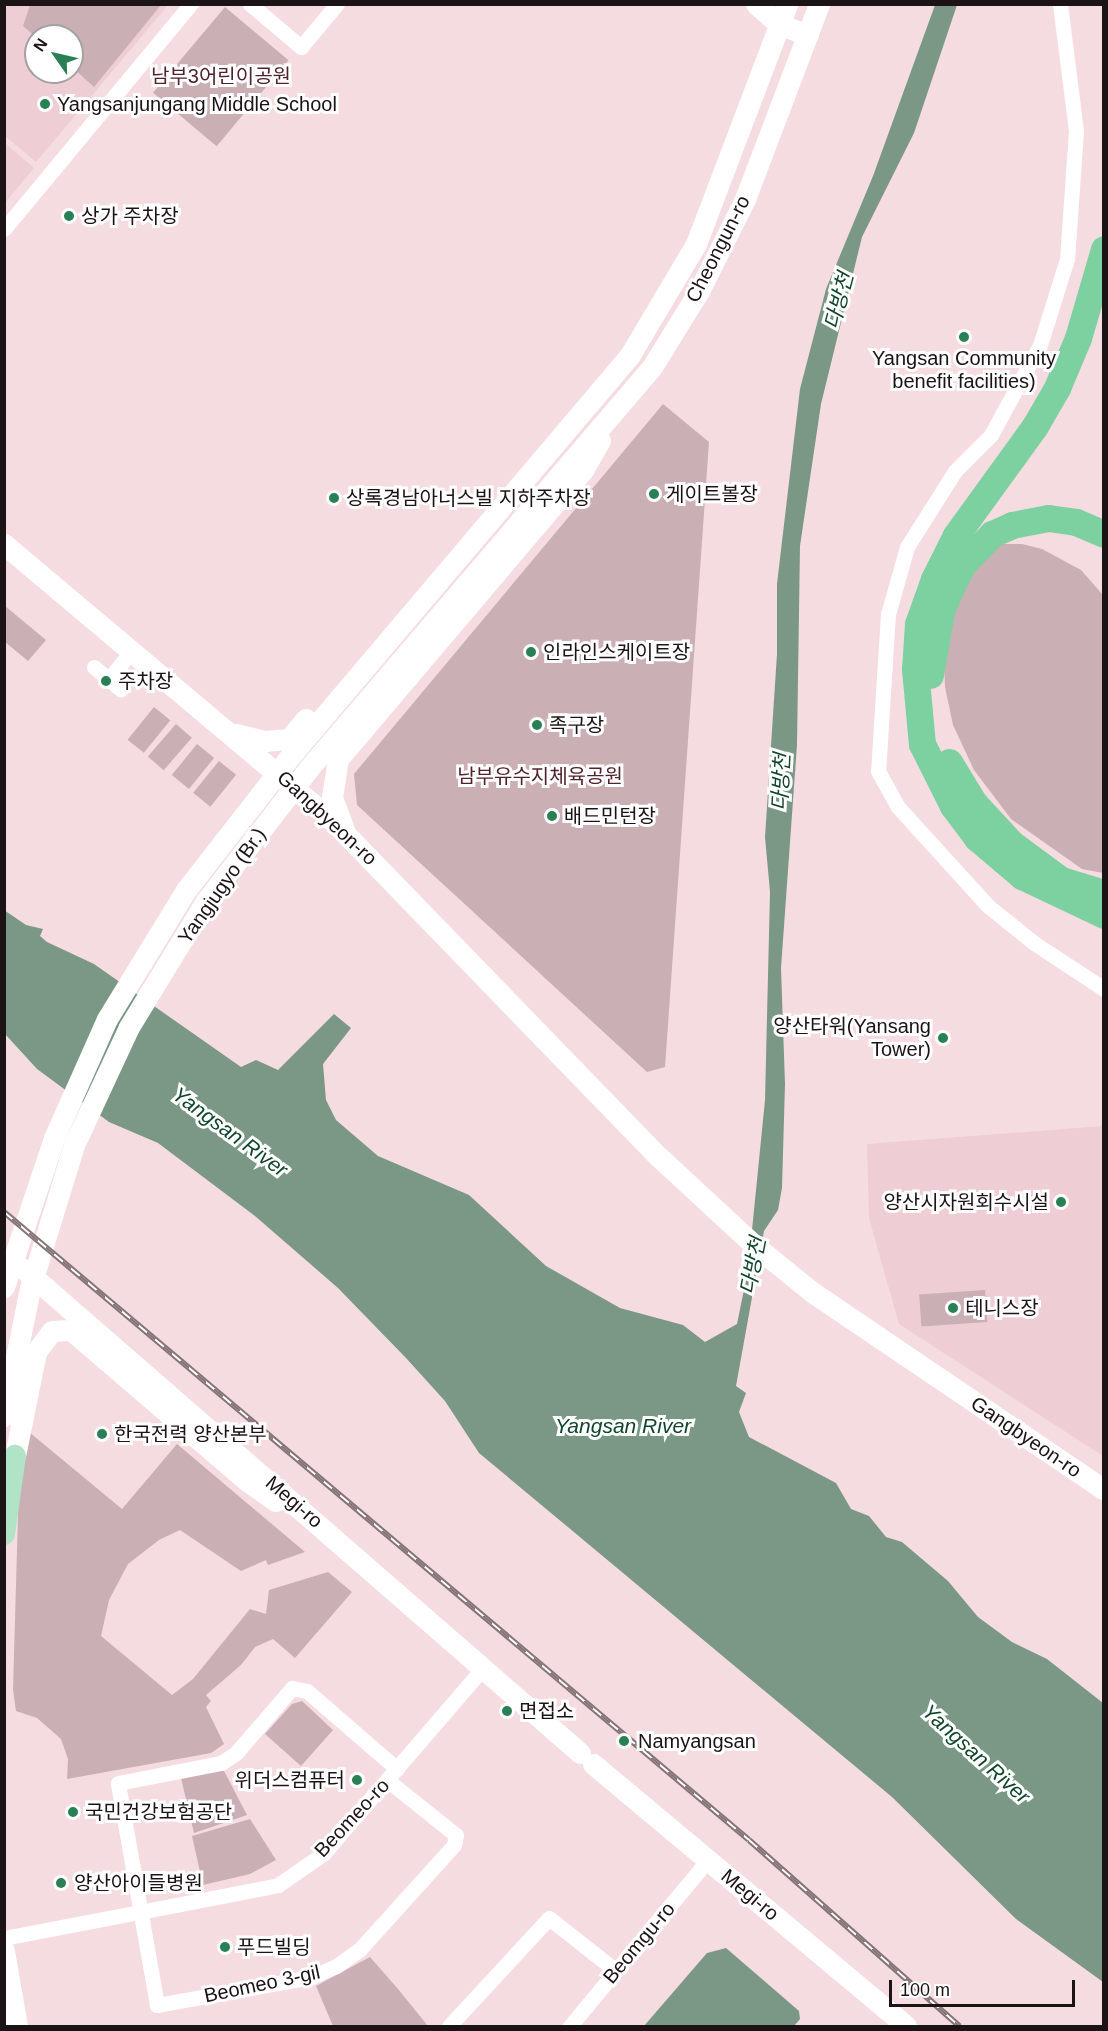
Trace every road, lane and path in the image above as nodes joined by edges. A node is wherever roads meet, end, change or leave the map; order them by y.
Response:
1 (191, 4) edge
2 (250, 4) edge
3 (337, 4) edge
4 (756, 4) edge
5 (819, 4) edge
6 (1060, 4) edge
7 (783, 14) edge
8 (808, 35) junction
9 (4, 228) edge
10 (1104, 249) edge
11 (596, 396) junction
12 (621, 403) junction
13 (550, 450) joint
14 (566, 465) joint
15 (1104, 534) edge
16 (4, 544) edge
17 (132, 651) junction
18 (94, 667) dead end
19 (109, 679) junction
20 (121, 690) dead end
21 (230, 732) junction
22 (345, 832) junction
23 (1104, 893) edge
24 (1104, 915) edge
25 (1104, 989) edge
26 (4, 1253) edge
27 (4, 1287) edge
28 (4, 1416) edge
29 (15, 1456) joint
30 (1104, 1490) edge
31 (4, 1534) edge
32 (348, 1548) junction
33 (482, 1669) junction
34 (392, 1775) junction
35 (708, 1860) junction
36 (141, 1911) junction
37 (4, 1938) edge
38 (4, 1951) edge
39 (616, 1971) junction
40 (17, 2026) edge
41 (449, 2026) edge
42 (570, 2026) edge
43 (906, 2026) edge

1 - 9 street
2 - 3 street
4 - 7 main road
5 - 8 main road, Cheongun-ro
6 - 25 street
7 - 8 main road
7 - 11 main road, Cheongun-ro
8 - 12 main road, Cheongun-ro
10 - 24 highway
11 - 13 main road, Cheongun-ro
11 - 21 main road
12 - 14 main road, Cheongun-ro
12 - 22 main road
13 - 27 main road, Yangjugyo (Br.)
14 - 28 main road, Yangjugyo (Br.)
15 - 23 highway
16 - 17 main road, Gangbyeon-ro
17 - 19 street
17 - 21 main road, Gangbyeon-ro
18 - 19 street
19 - 20 street
21 - 22 main road, Gangbyeon-ro
22 - 30 main road, Gangbyeon-ro
26 - 32 main road, Megi-ro
29 - 31 main road
29 - 32 main road
32 - 33 main road, Megi-ro
33 - 34 street, Beomeo-ro
33 - 35 main road, Megi-ro
34 - 36 street, Beomeo-ro
34 - 36 street
34 - 36 street, Beomeo 3-gil
35 - 39 street, Beomgu-ro
35 - 43 main road, Megi-ro
36 - 37 street, Beomeo-ro
38 - 40 main road
39 - 41 street
39 - 42 street, Beomgu-ro

